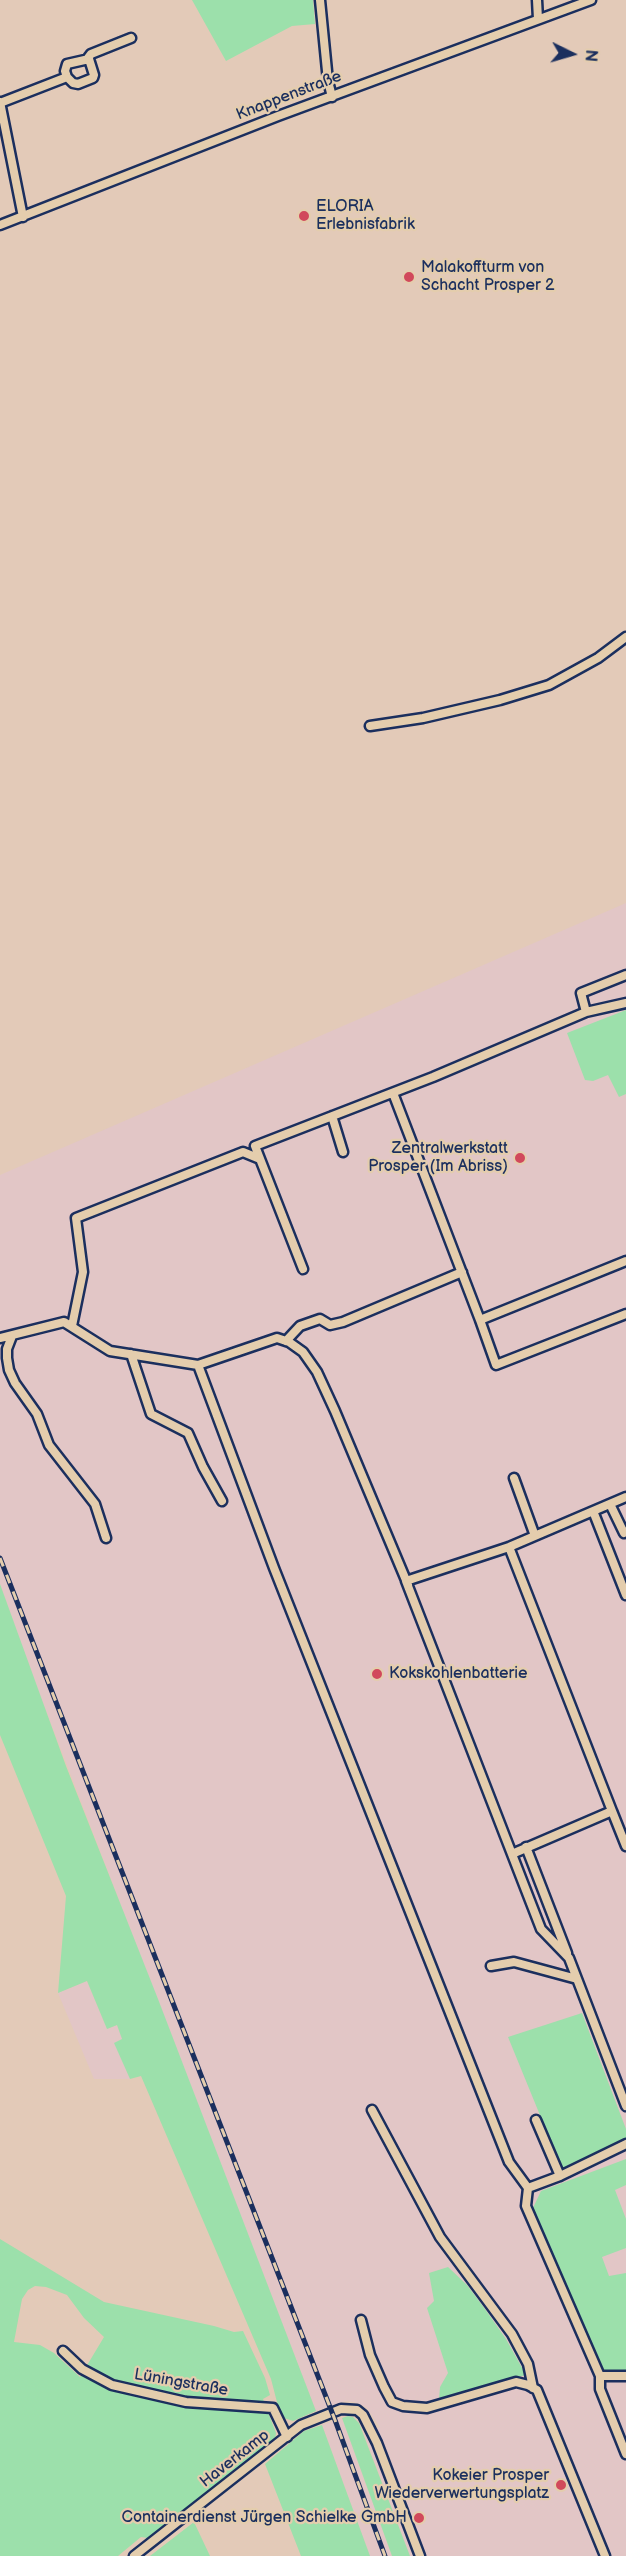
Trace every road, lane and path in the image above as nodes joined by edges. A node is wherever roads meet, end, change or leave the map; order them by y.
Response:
1 (320, 0) edge
2 (537, 0) edge
3 (591, 0) edge
4 (538, 19) junction
5 (131, 38) dead end
6 (88, 58) junction
7 (67, 77) junction
8 (332, 97) junction
9 (0, 103) edge
10 (23, 217) junction
11 (0, 225) edge
12 (626, 637) edge
13 (370, 726) dead end
14 (626, 975) edge
15 (626, 1003) edge
16 (586, 1012) junction
17 (393, 1093) junction
18 (332, 1116) junction
19 (343, 1152) dead end
20 (260, 1159) junction
21 (626, 1261) edge
22 (303, 1269) dead end
23 (462, 1272) junction
24 (626, 1314) edge
25 (480, 1320) junction
26 (72, 1326) junction
27 (12, 1336) junction
28 (0, 1338) edge
29 (286, 1341) junction
30 (131, 1354) junction
31 (198, 1365) junction
32 (514, 1478) dead end
33 (626, 1497) edge
34 (222, 1501) dead end
35 (610, 1504) junction
36 (593, 1511) junction
37 (626, 1532) edge
38 (535, 1536) junction
39 (106, 1538) dead end
40 (509, 1547) junction
41 (410, 1590) junction
42 (626, 1595) edge
43 (612, 1811) junction
44 (626, 1846) edge
45 (526, 1847) junction
46 (512, 1854) junction
47 (569, 1958) junction
48 (491, 1966) dead end
49 (578, 1979) junction
50 (626, 2106) edge
51 (372, 2110) dead end
52 (536, 2120) dead end
53 (626, 2144) edge
54 (560, 2176) junction
55 (528, 2188) junction
56 (361, 2320) dead end
57 (63, 2351) dead end
58 (600, 2376) junction
59 (626, 2376) edge
60 (533, 2388) junction
61 (287, 2437) junction
62 (626, 2454) edge
63 (135, 2556) edge
64 (420, 2556) edge
65 (605, 2556) edge

1 - 8 street
2 - 4 street
3 - 4 street, Knappenstraße
4 - 8 street, Knappenstraße
5 - 6 street
6 - 7 street
6 - 7 street
7 - 9 street
8 - 10 street, Knappenstraße
9 - 10 street
10 - 11 street, Knappenstraße
12 - 13 street
14 - 16 street
15 - 16 street
16 - 17 street
17 - 18 street
17 - 23 street
18 - 19 street
18 - 20 street
20 - 22 street
20 - 26 street
21 - 25 street
23 - 25 street
23 - 29 street
24 - 25 street
26 - 27 street
26 - 30 street
27 - 28 street
27 - 39 street
29 - 31 street
29 - 41 street
30 - 31 street
30 - 34 street
31 - 55 street
32 - 38 street
33 - 35 street
35 - 36 street
35 - 37 street
36 - 38 street
36 - 42 street
38 - 40 street
40 - 41 street
40 - 43 street
41 - 46 street
43 - 44 street
43 - 45 street
45 - 46 street
45 - 47 street
46 - 47 street
47 - 49 street
48 - 49 street
49 - 50 street
51 - 60 street
52 - 54 street
53 - 54 street
54 - 55 street
55 - 58 street
56 - 60 street
57 - 61 street, Lüningstraße
58 - 59 street
58 - 62 street
60 - 65 street
61 - 63 street, Haverkamp
61 - 64 street, Haverkamp

